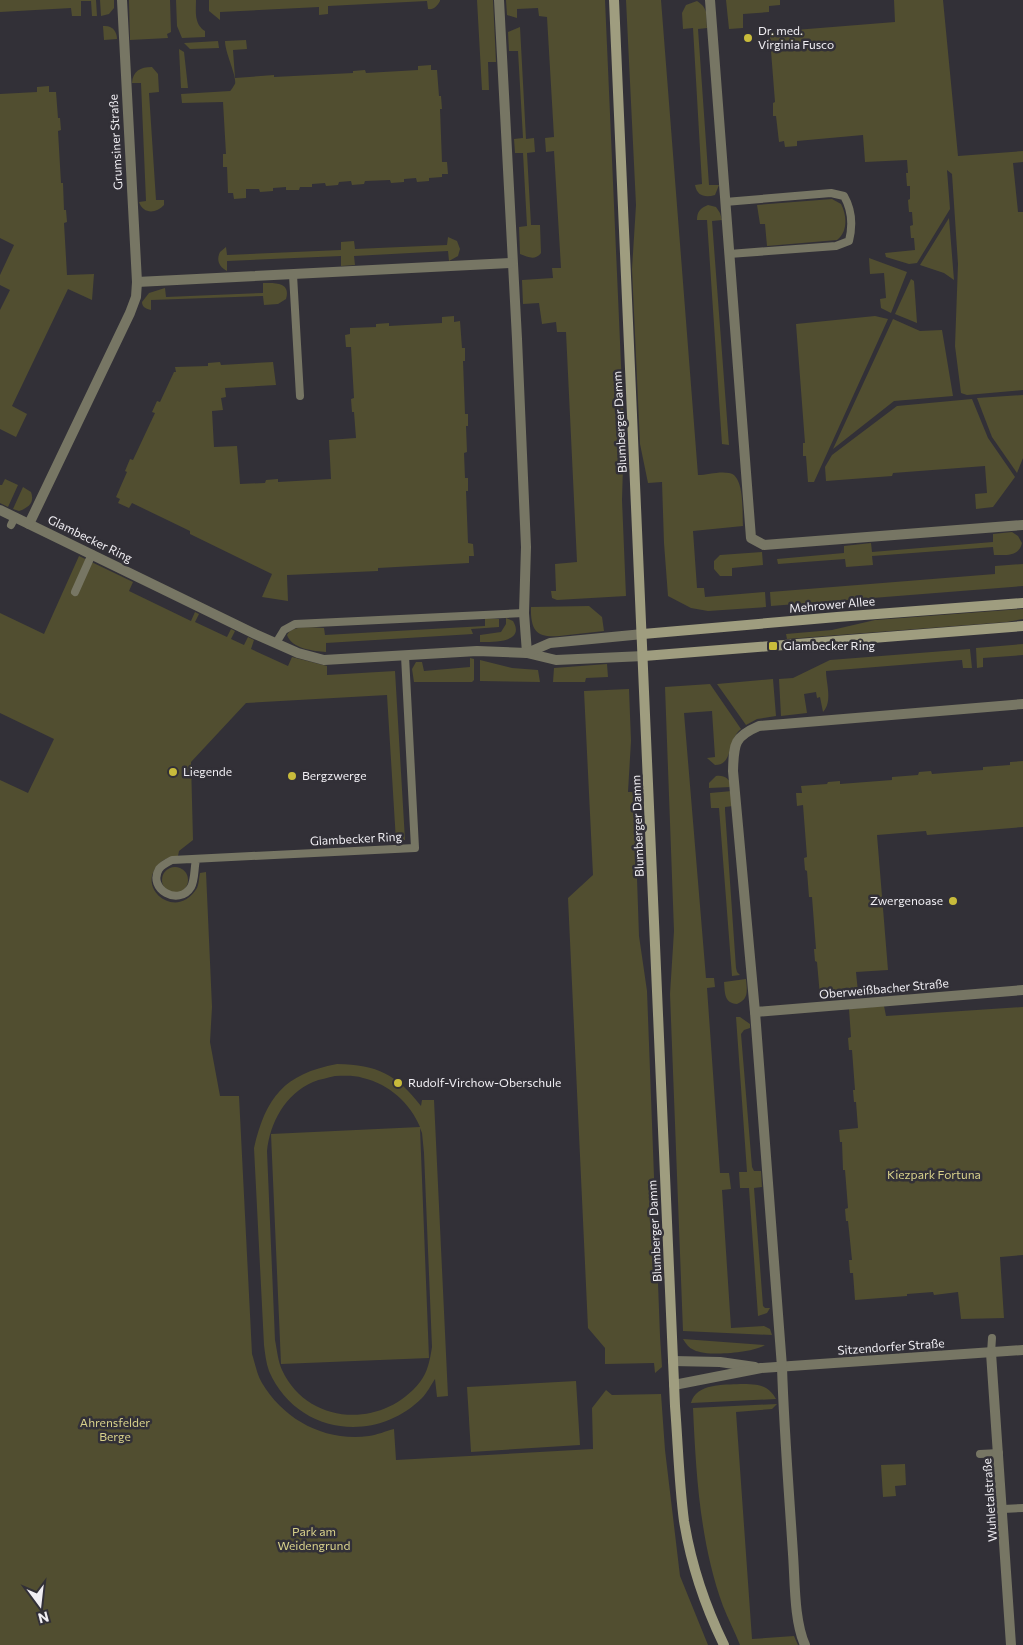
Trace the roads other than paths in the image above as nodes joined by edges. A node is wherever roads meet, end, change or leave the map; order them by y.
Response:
1 (122, 0) edge
2 (499, 0) edge
3 (614, 0) edge
4 (710, 0) edge
5 (725, 202) junction
6 (729, 254) junction
7 (512, 262) junction
8 (293, 275) junction
9 (136, 282) junction
10 (300, 396) dead end
11 (0, 510) edge
12 (29, 524) junction
13 (1023, 525) edge
14 (92, 554) junction
15 (76, 592) dead end
16 (1023, 603) edge
17 (524, 612) junction
18 (1023, 626) edge
19 (643, 634) junction
20 (276, 643) junction
21 (527, 653) junction
22 (405, 656) junction
23 (644, 656) junction
24 (1023, 704) edge
25 (196, 860) junction
26 (1020, 991) edge
27 (755, 1012) junction
28 (992, 1338) dead end
29 (1023, 1350) edge
30 (991, 1353) junction
31 (673, 1361) junction
32 (782, 1367) junction
33 (761, 1368) junction
34 (674, 1384) junction
35 (999, 1453) junction
36 (980, 1454) dead end
37 (1023, 1508) edge
38 (1003, 1509) junction
39 (802, 1640) edge
40 (724, 1645) edge
41 (1011, 1645) edge

1 - 9 street, Grumsiner Straße
2 - 7 street
3 - 19 main road, Blumberger Damm
4 - 5 street
5 - 6 street
5 - 6 lane
6 - 13 street
7 - 8 street
7 - 17 street
8 - 9 street
8 - 10 lane
9 - 12 street, Grumsiner Straße
11 - 12 street, Glambecker Ring
12 - 14 street, Glambecker Ring
14 - 15 lane
14 - 20 street, Glambecker Ring
16 - 19 main road, Mehrower Allee
17 - 20 lane
17 - 21 street
18 - 23 main road
19 - 21 street, Glambecker Ring
19 - 23 main road, Blumberger Damm
20 - 22 street, Glambecker Ring
21 - 22 street, Glambecker Ring
21 - 23 street, Glambecker Ring
22 - 25 lane, Glambecker Ring
23 - 31 main road, Blumberger Damm
24 - 27 street
25 - 25 lane
26 - 27 street, Oberweißbacher Straße
27 - 32 street
28 - 30 lane
29 - 30 street, Sitzendorfer Straße
30 - 32 street, Sitzendorfer Straße
30 - 35 street, Wuhletalstraße
31 - 33 street, Sitzendorfer Straße
31 - 34 main road, Blumberger Damm
32 - 33 street, Sitzendorfer Straße
32 - 39 street
33 - 34 street, Sitzendorfer Straße
34 - 40 main road, Blumberger Damm
35 - 36 lane
35 - 38 street, Wuhletalstraße
37 - 38 lane
38 - 41 street, Wuhletalstraße

